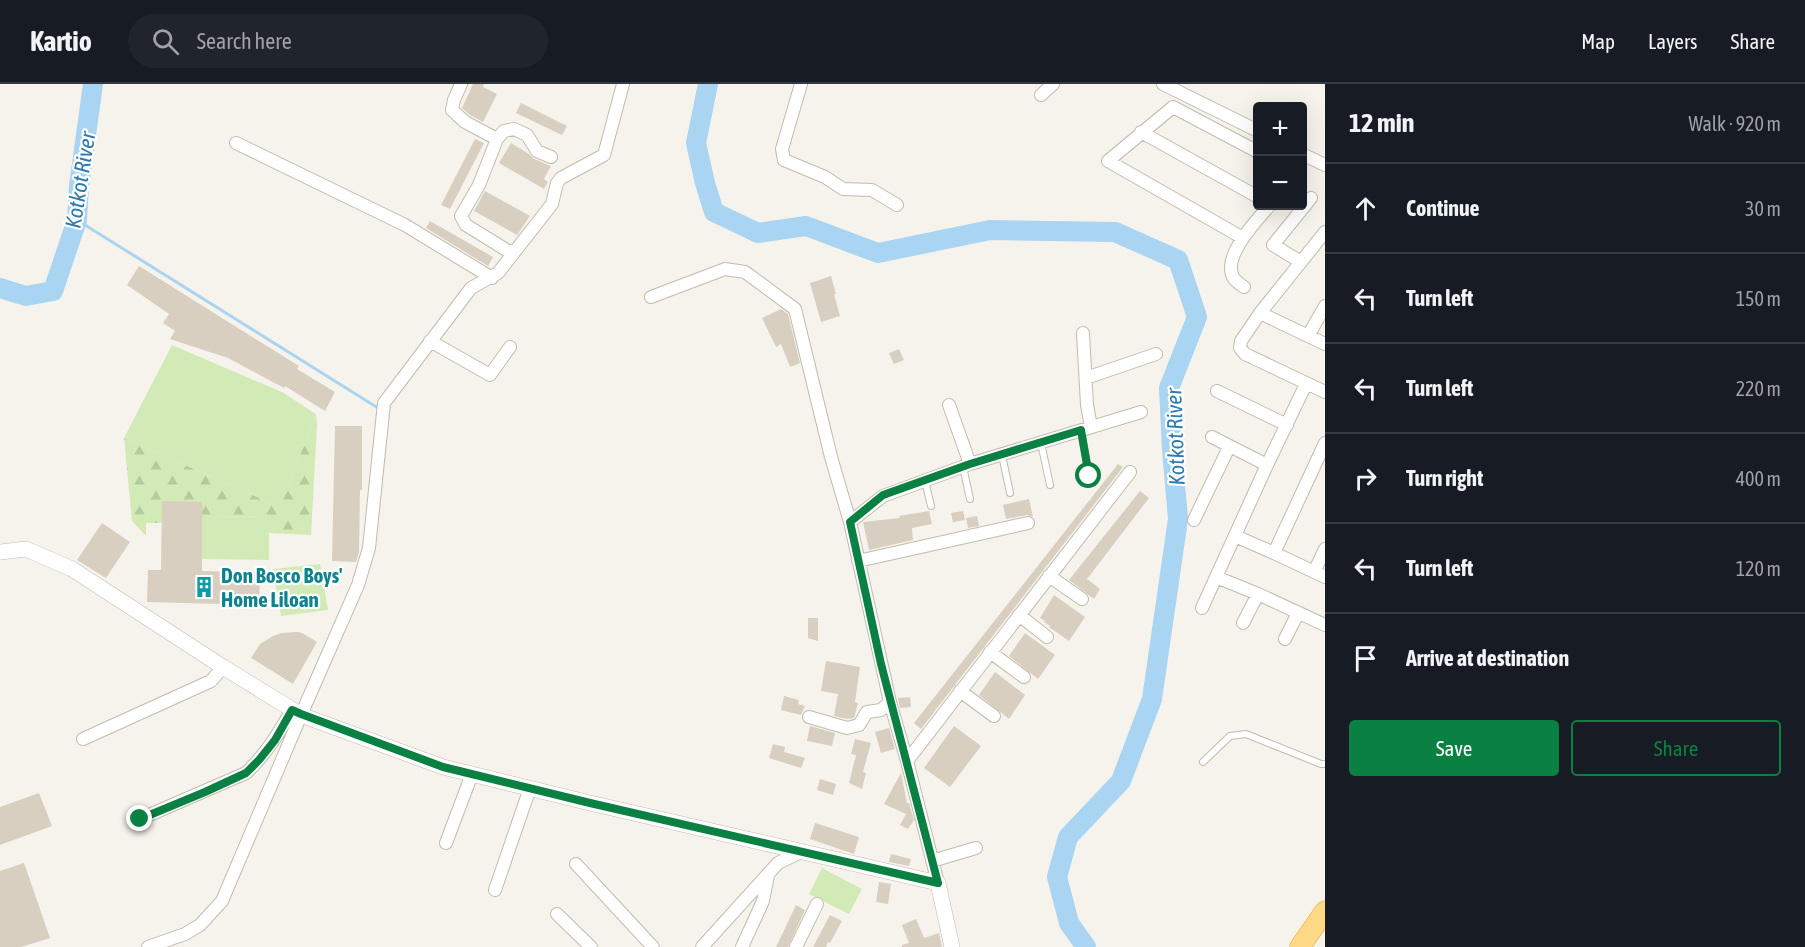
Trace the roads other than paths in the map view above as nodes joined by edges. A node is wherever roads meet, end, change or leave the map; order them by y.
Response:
1 (460, 84) edge
2 (623, 84) edge
3 (801, 84) edge
4 (1053, 84) edge
5 (1163, 84) edge
6 (1041, 95) dead end
7 (1253, 129) edge
8 (1141, 132) junction
9 (497, 139) junction
10 (236, 142) dead end
11 (1253, 150) edge
12 (1305, 156) edge
13 (551, 157) dead end
14 (1325, 165) edge
15 (1253, 195) edge
16 (1311, 198) dead end
17 (897, 205) dead end
18 (1266, 210) edge
19 (1325, 232) edge
20 (1243, 238) junction
21 (514, 251) junction
22 (1301, 262) junction
23 (492, 278) junction
24 (1244, 287) dead end
25 (651, 297) dead end
26 (1325, 306) edge
27 (1260, 314) junction
28 (1083, 333) dead end
29 (1308, 336) junction
30 (430, 341) junction
31 (1325, 344) edge
32 (510, 347) dead end
33 (1156, 354) dead end
34 (1086, 378) junction
35 (1306, 384) junction
36 (1217, 391) dead end
37 (1325, 392) edge
38 (949, 405) dead end
39 (1141, 412) dead end
40 (1287, 425) junction
41 (1086, 429) junction
42 (1212, 437) dead end
43 (1041, 443) junction
44 (1325, 443) edge
45 (1229, 447) junction
46 (1002, 454) junction
47 (1267, 465) junction
48 (966, 466) junction
49 (1130, 472) dead end
50 (1089, 476) dead end
51 (925, 480) junction
52 (1050, 485) dead end
53 (1010, 493) dead end
54 (970, 499) dead end
55 (931, 506) dead end
56 (1194, 520) dead end
57 (850, 522) junction
58 (1028, 524) dead end
59 (1234, 536) junction
60 (1325, 549) edge
61 (0, 552) edge
62 (1274, 553) junction
63 (858, 561) junction
64 (1319, 575) edge
65 (1049, 576) junction
66 (1216, 577) junction
67 (1258, 594) junction
68 (1082, 599) dead end
69 (1202, 608) dead end
70 (1298, 613) junction
71 (1019, 615) junction
72 (1243, 623) dead end
73 (1325, 625) edge
74 (1047, 637) dead end
75 (1285, 639) dead end
76 (990, 652) junction
77 (223, 667) junction
78 (1023, 677) dead end
79 (960, 691) junction
80 (890, 702) junction
81 (296, 712) junction
82 (994, 716) dead end
83 (808, 717) dead end
84 (83, 739) dead end
85 (907, 761) junction
86 (1203, 762) dead end
87 (1325, 764) edge
88 (472, 774) junction
89 (530, 788) junction
90 (140, 819) dead end
91 (446, 843) dead end
92 (976, 848) dead end
93 (801, 852) junction
94 (932, 861) junction
95 (576, 864) dead end
96 (768, 874) junction
97 (938, 883) junction
98 (495, 890) dead end
99 (817, 904) dead end
100 (1325, 911) edge
101 (558, 914) dead end
102 (166, 944) edge
103 (1305, 945) edge
104 (148, 947) edge
105 (591, 947) edge
106 (653, 947) edge
107 (702, 947) edge
108 (742, 947) edge
109 (796, 947) edge
110 (952, 947) edge

1 - 9 street
2 - 21 street
3 - 17 street
4 - 6 street
5 - 7 street
8 - 11 street
8 - 15 street
8 - 20 street
9 - 13 street
9 - 21 street
10 - 23 street
12 - 14 street
16 - 22 street
18 - 20 street
19 - 22 street
20 - 24 street
21 - 23 street
22 - 27 street
23 - 30 street
25 - 57 street
26 - 29 street
27 - 29 street
27 - 35 street
28 - 34 street
29 - 31 street
30 - 32 street
30 - 81 street
33 - 34 street
34 - 41 street
35 - 37 street
35 - 40 street
36 - 40 street
38 - 48 street
39 - 41 street
40 - 47 street
41 - 43 street
41 - 50 lane
42 - 45 street
43 - 46 street
43 - 52 lane
44 - 62 street
45 - 47 street
45 - 56 street
46 - 48 street
46 - 53 lane
47 - 59 street
48 - 51 street
48 - 54 lane
49 - 65 street
51 - 55 lane
51 - 57 street
57 - 63 street
58 - 63 street
59 - 62 street
59 - 66 street
60 - 64 street
61 - 77 street
62 - 64 street
63 - 80 street
65 - 68 street
65 - 71 street
66 - 67 street
66 - 69 street
67 - 70 street
67 - 72 street
70 - 73 street
70 - 75 street
71 - 74 street
71 - 76 street
76 - 78 street
76 - 79 street
77 - 81 street
77 - 84 street
79 - 82 street
79 - 85 street
80 - 83 street
80 - 85 street
81 - 88 street
81 - 90 street
81 - 102 street
85 - 94 street
86 - 87 lane
88 - 89 street
88 - 91 street
89 - 93 street
89 - 98 street
92 - 94 street
93 - 96 street
93 - 97 street
94 - 97 street
95 - 106 street
96 - 107 street
96 - 108 street
97 - 110 street
99 - 109 street
100 - 103 highway
101 - 105 street
102 - 104 street

